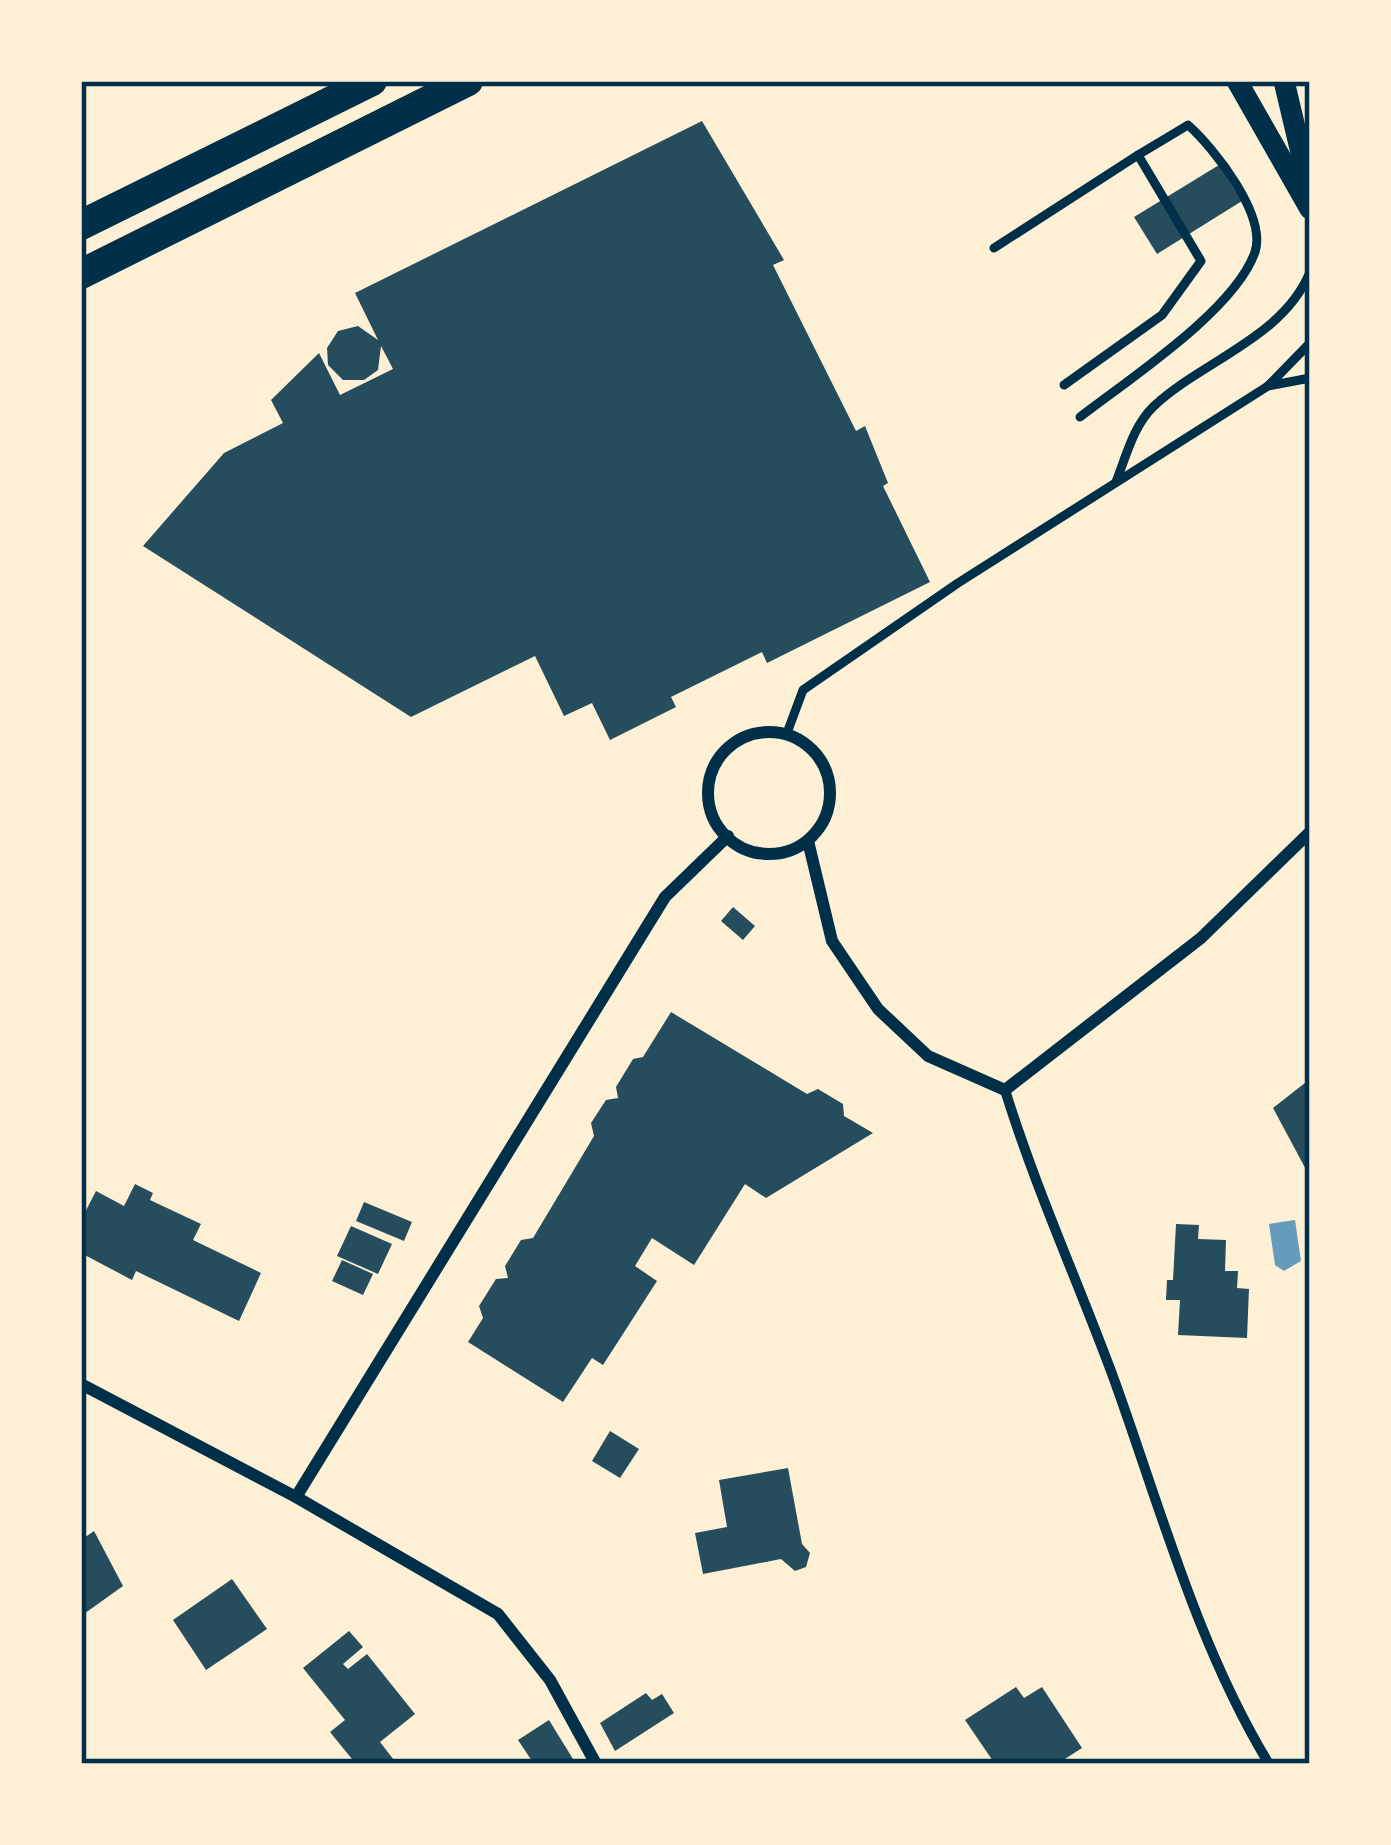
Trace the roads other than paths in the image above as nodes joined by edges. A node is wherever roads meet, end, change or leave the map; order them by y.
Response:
1 (372, 81) edge
2 (468, 81) edge
3 (1237, 81) edge
4 (1284, 81) edge
5 (1138, 155) junction
6 (1310, 191) edge
7 (1310, 208) edge
8 (81, 225) edge
9 (994, 248) dead end
10 (1310, 272) edge
11 (81, 274) edge
12 (1310, 343) edge
13 (1310, 378) edge
14 (1064, 385) dead end
15 (1268, 386) junction
16 (1080, 417) dead end
17 (1115, 485) junction
18 (787, 733) junction
19 (1310, 832) edge
20 (728, 836) junction
21 (808, 842) junction
22 (1005, 1090) junction
23 (81, 1384) edge
24 (296, 1497) junction
25 (596, 1764) edge
26 (1269, 1764) edge

1 - 8 main road
2 - 11 main road
3 - 7 street
4 - 6 street
5 - 9 lane
5 - 14 lane
5 - 16 lane
10 - 17 lane
12 - 15 lane
13 - 15 lane
15 - 17 lane
17 - 18 lane
18 - 20 street
18 - 21 street
19 - 22 street
20 - 21 street
20 - 24 street
21 - 22 street
22 - 26 street
23 - 24 street
24 - 25 street

